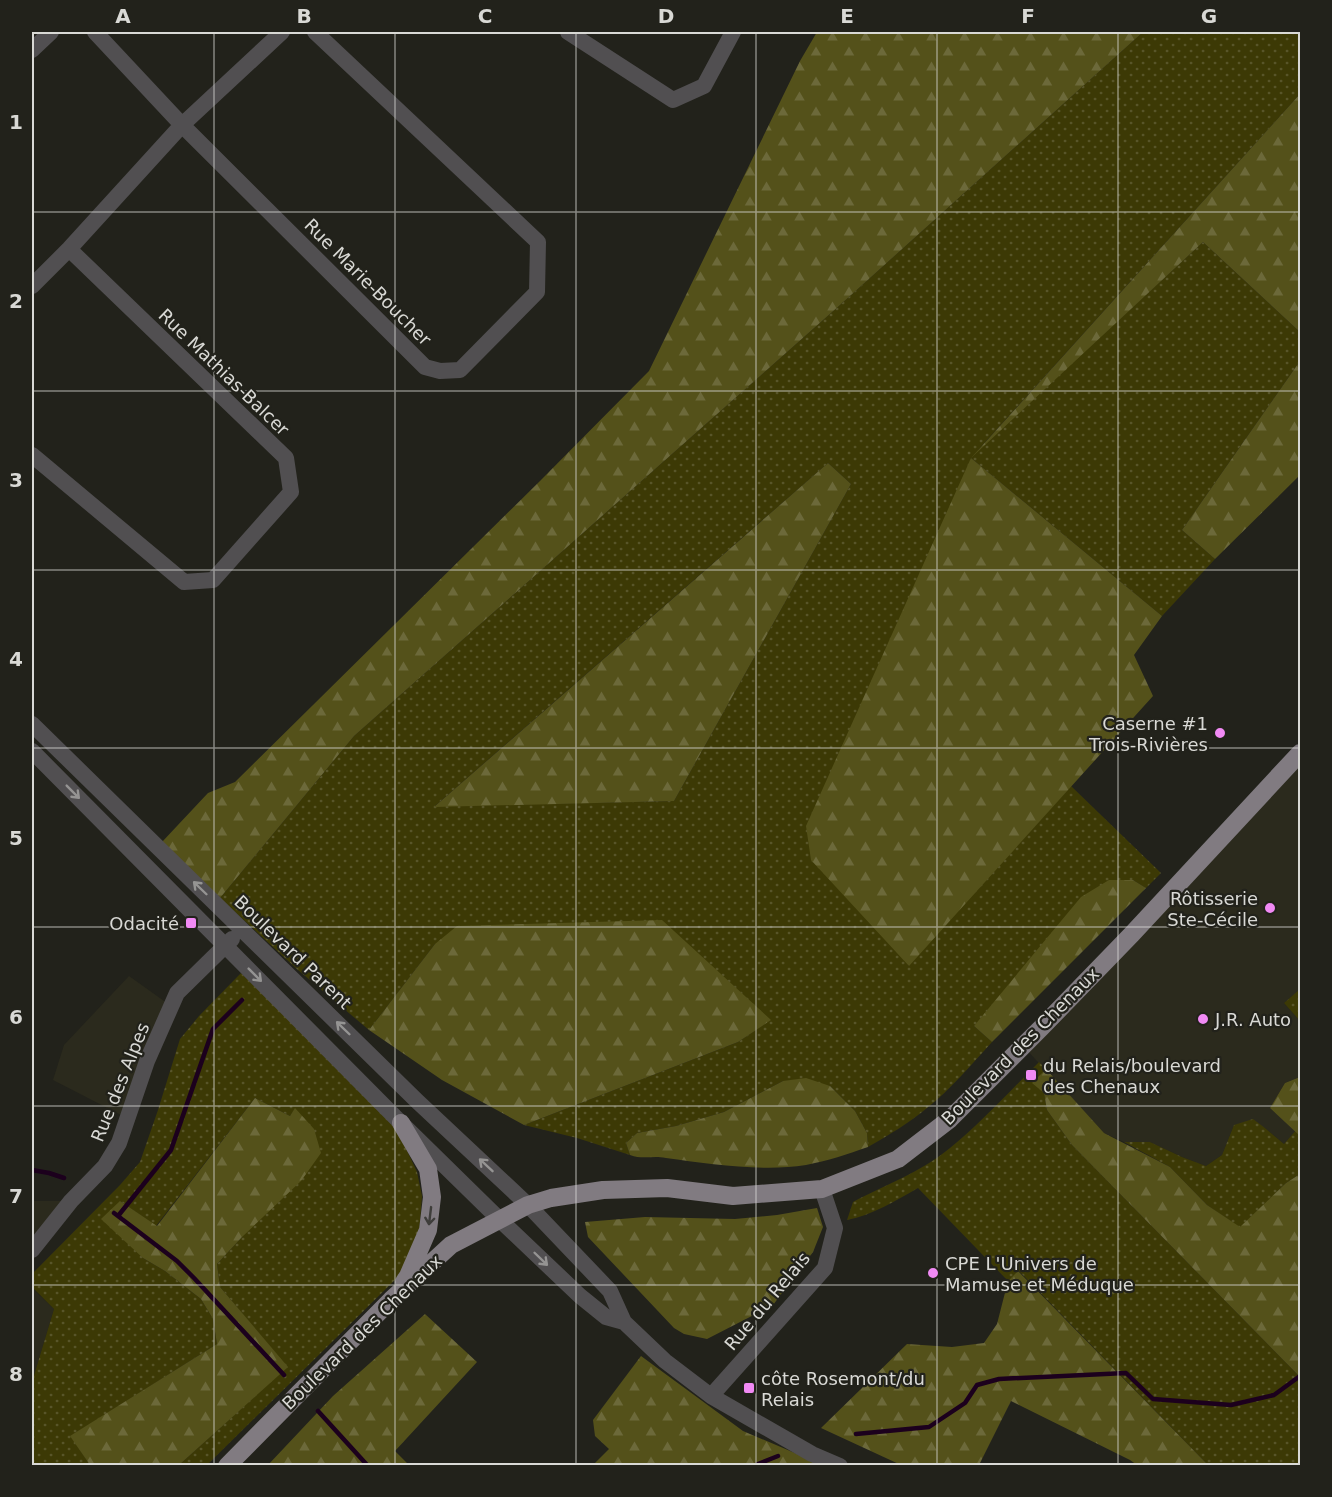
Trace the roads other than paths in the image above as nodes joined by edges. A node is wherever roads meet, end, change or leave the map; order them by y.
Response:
1 (51, 32) edge
2 (95, 32) edge
3 (282, 32) edge
4 (315, 32) edge
5 (568, 32) edge
6 (733, 32) edge
7 (32, 50) edge
8 (182, 125) junction
9 (69, 249) junction
10 (32, 286) edge
11 (32, 455) edge
12 (32, 724) edge
13 (32, 751) edge
14 (1300, 753) edge
15 (242, 929) junction
16 (225, 945) junction
17 (401, 1123) junction
18 (822, 1189) junction
19 (528, 1205) junction
20 (499, 1219) junction
21 (32, 1250) edge
22 (391, 1300) junction
23 (624, 1322) junction
24 (711, 1396) junction
25 (227, 1466) edge
26 (840, 1466) edge

1 - 7 street
2 - 8 street, Rue Marie-Boucher
3 - 8 street
4 - 8 street, Rue Marie-Boucher
5 - 6 street
8 - 9 street
9 - 10 street
9 - 11 street, Rue Mathias-Balcer
15 -> 12 street, Boulevard Parent
13 -> 16 street
14 - 18 main road, Boulevard des Chenaux
15 - 16 street, Rue des Alpes
19 -> 15 street, Boulevard Parent
16 -> 17 street
16 - 21 street, Rue des Alpes
17 - 20 street
17 -> 22 main road
18 - 19 main road, Boulevard des Chenaux
18 - 24 street, Rue du Relais
19 - 20 main road, Boulevard des Chenaux
19 - 23 street, Boulevard Parent
20 - 22 main road, Boulevard des Chenaux
20 -> 23 street
22 - 25 main road, Boulevard des Chenaux
23 - 24 street
24 - 26 street

